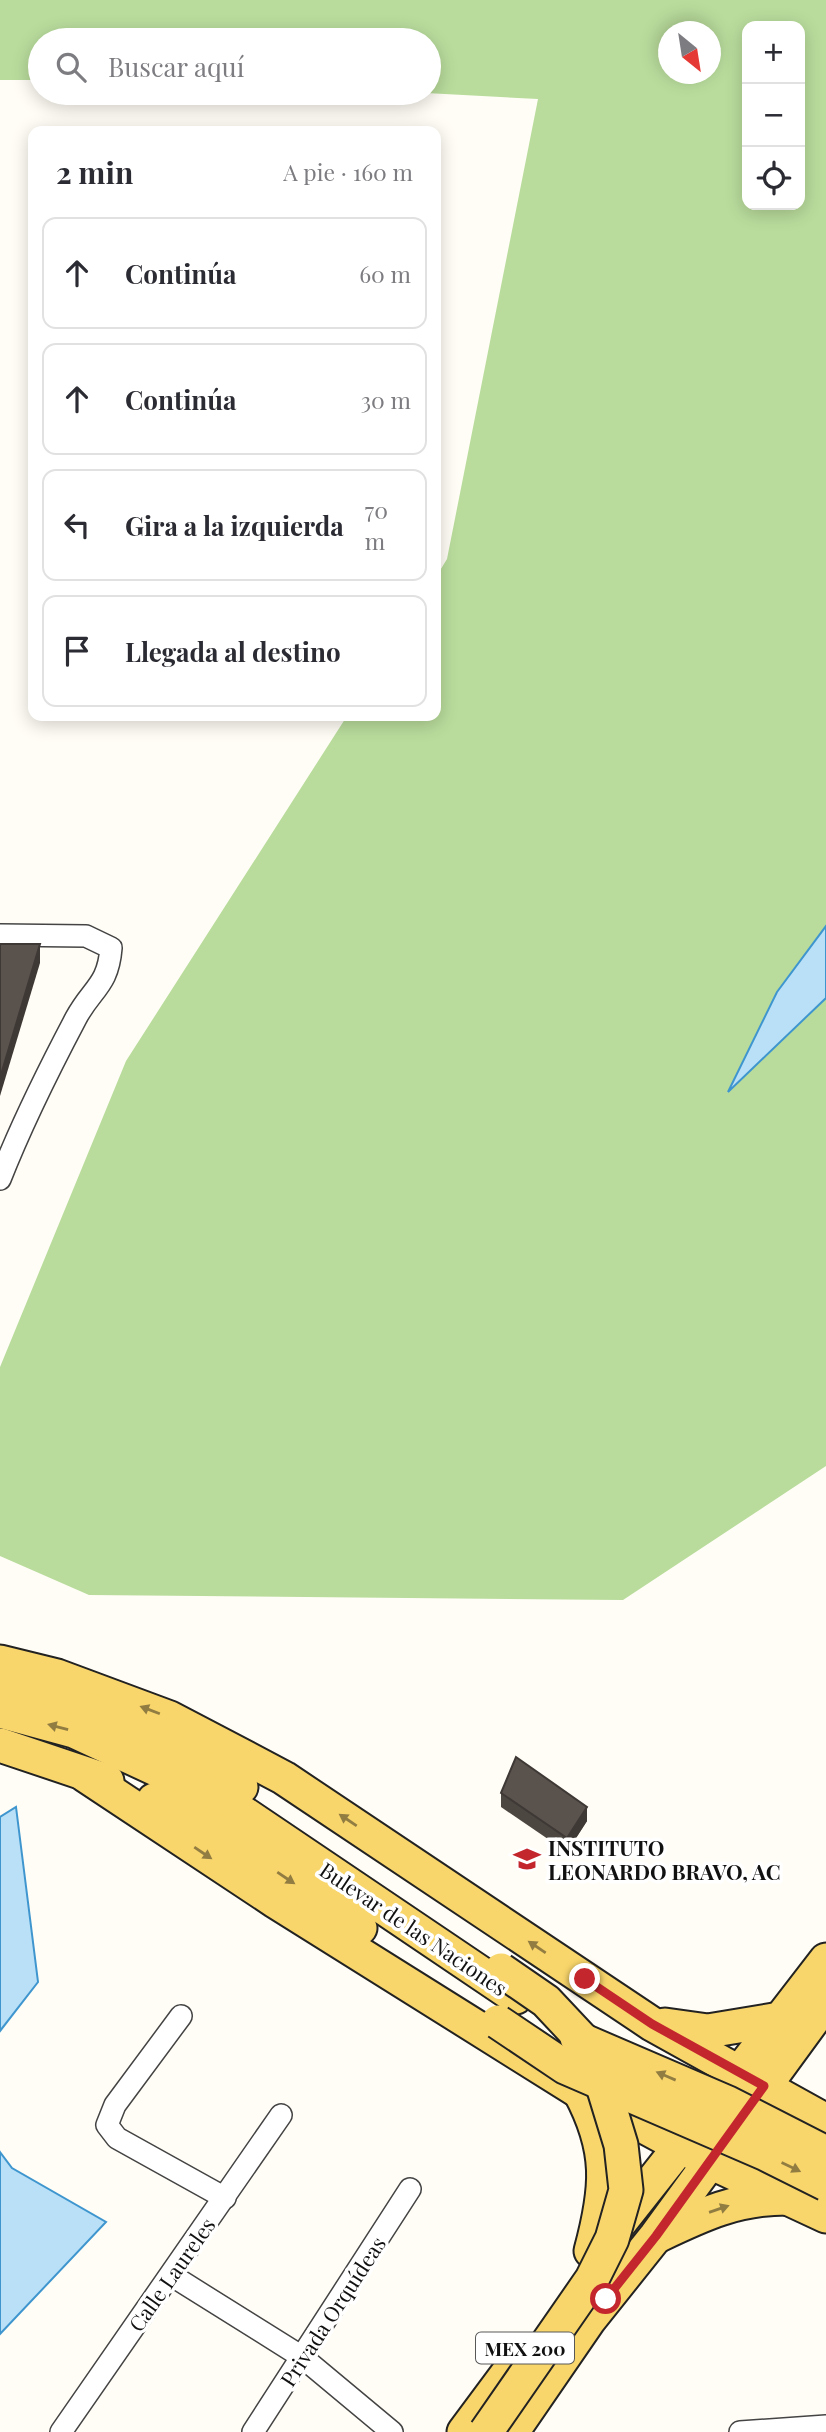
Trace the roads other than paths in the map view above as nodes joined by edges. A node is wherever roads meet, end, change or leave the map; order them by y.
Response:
1 (0, 935) edge
2 (0, 1179) edge
3 (0, 1662) edge
4 (0, 1683) edge
5 (0, 1712) edge
6 (0, 1745) edge
7 (85, 1775) junction
8 (826, 1960) edge
9 (181, 2016) dead end
10 (805, 2016) edge
11 (652, 2024) junction
12 (751, 2080) junction
13 (580, 2092) junction
14 (826, 2114) edge
15 (281, 2116) dead end
16 (826, 2121) edge
17 (680, 2145) junction
18 (826, 2153) edge
19 (710, 2162) junction
20 (826, 2184) edge
21 (410, 2189) dead end
22 (225, 2198) junction
23 (791, 2198) junction
24 (826, 2216) edge
25 (656, 2236) junction
26 (587, 2265) junction
27 (171, 2275) junction
28 (302, 2357) junction
29 (826, 2426) edge
30 (61, 2432) edge
31 (253, 2432) edge
32 (391, 2432) edge
33 (464, 2432) edge
34 (486, 2432) edge
35 (512, 2432) edge
36 (740, 2432) edge

1 - 2 street
11 -> 3 main road
4 - 34 main road, bridge
18 -> 5 main road, Bulevar de las Naciones, bridge
6 - 7 main road, Bulevar de las Naciones
7 -> 13 main road
7 -> 20 main road, Bulevar de las Naciones, bridge
8 - 10 main road
9 - 22 street
10 - 11 main road
10 - 12 main road
10 - 14 main road
11 - 12 main road
12 - 16 main road
12 - 17 main road
12 - 19 main road
13 - 17 main road
13 - 26 main road
15 - 22 street, Calle Laureles
17 - 19 main road
17 - 26 main road, MEX 200
19 - 23 main road
19 - 25 main road, MEX 200
21 - 28 street, Privada Orquídeas
22 - 27 street, Calle Laureles
23 - 24 main road
25 -> 23 main road
25 - 35 main road, MEX 200
26 - 33 main road, MEX 200
27 - 28 street
27 - 30 street, Calle Laureles
28 - 31 street, Privada Orquídeas
28 - 32 street
29 - 36 street

